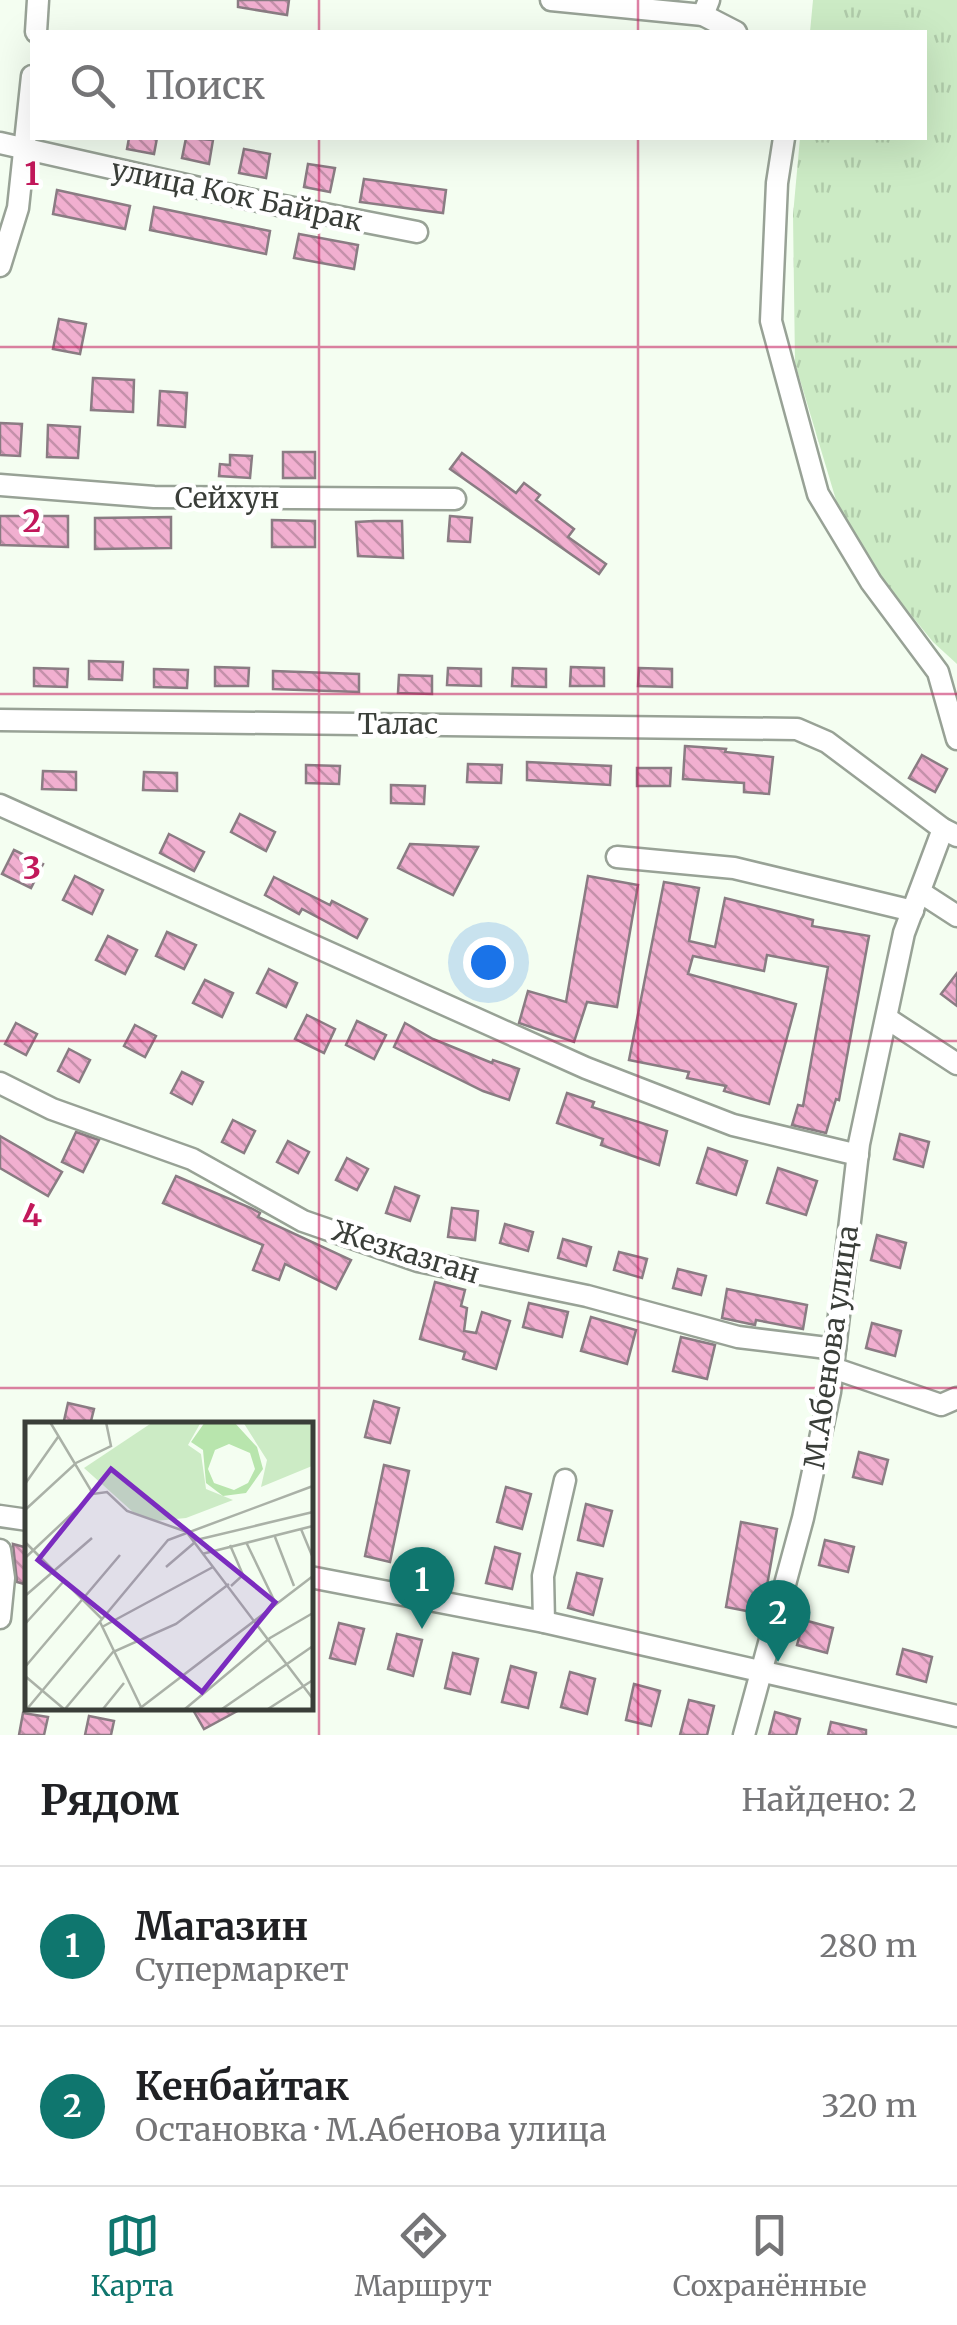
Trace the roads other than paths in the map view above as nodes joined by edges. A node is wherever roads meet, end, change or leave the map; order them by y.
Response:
1 (38, 0) edge
2 (551, 0) edge
3 (706, 8) edge
4 (36, 30) edge
5 (734, 30) edge
6 (30, 104) edge
7 (784, 140) edge
8 (0, 143) edge
9 (27, 147) junction
10 (417, 232) dead end
11 (0, 266) edge
12 (0, 485) edge
13 (455, 499) dead end
14 (0, 720) edge
15 (957, 738) edge
16 (0, 805) edge
17 (950, 832) edge
18 (617, 857) dead end
19 (916, 902) junction
20 (957, 916) edge
21 (888, 1020) junction
22 (957, 1064) edge
23 (0, 1083) edge
24 (858, 1155) junction
25 (834, 1358) junction
26 (949, 1402) edge
27 (957, 1420) edge
28 (565, 1480) dead end
29 (0, 1516) edge
30 (25, 1520) edge
31 (0, 1550) edge
32 (312, 1576) edge
33 (0, 1618) edge
34 (544, 1622) junction
35 (762, 1672) junction
36 (957, 1716) edge
37 (744, 1735) edge

1 - 4 street
2 - 3 street
3 - 5 street
6 - 9 street
7 - 15 street
8 - 9 street, улица Кок Байрак
9 - 10 street, улица Кок Байрак
9 - 11 street
12 - 13 street, Сейхун
14 - 17 street, Талас
16 - 24 street
17 - 19 street, М.Абенова улица
18 - 19 street
19 - 20 street
19 - 21 street, М.Абенова улица
21 - 22 street
21 - 24 street, М.Абенова улица
23 - 25 street, Жезказган
24 - 25 street, М.Абенова улица
25 - 26 street, Жезказган
25 - 35 street, М.Абенова улица
26 - 27 street
28 - 34 street
29 - 30 street
31 - 33 street
32 - 34 street
34 - 35 street
35 - 36 street
35 - 37 street, М.Абенова улица

